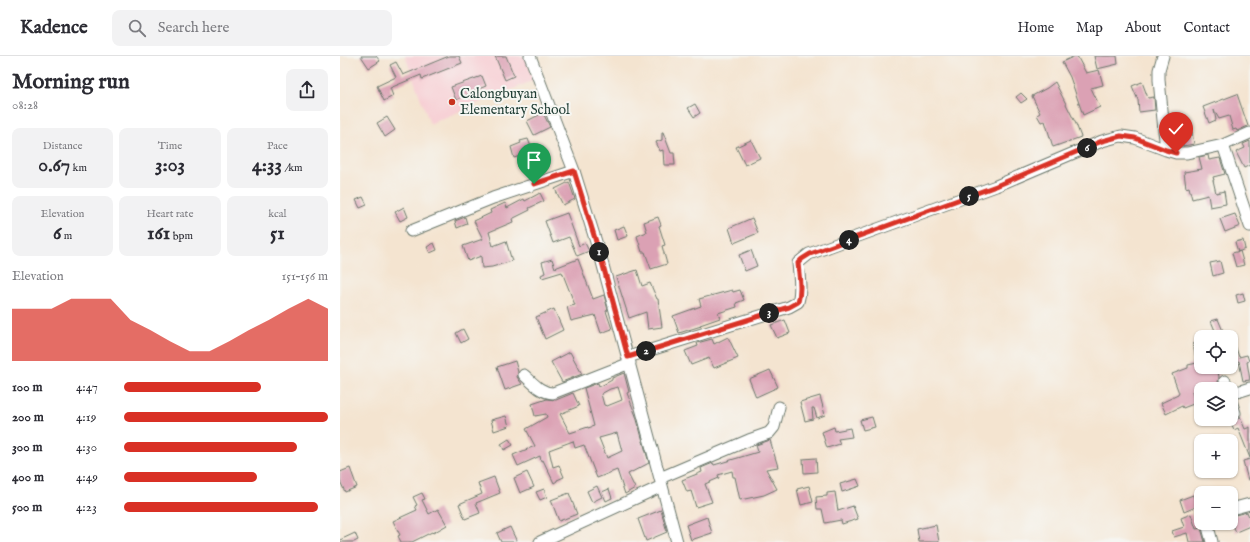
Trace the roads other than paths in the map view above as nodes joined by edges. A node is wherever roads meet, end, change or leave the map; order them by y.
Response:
1 (530, 56) edge
2 (1163, 56) edge
3 (1250, 133) edge
4 (1223, 145) junction
5 (1166, 150) junction
6 (574, 171) junction
7 (1250, 226) edge
8 (410, 231) dead end
9 (629, 360) junction
10 (524, 375) dead end
11 (1250, 388) edge
12 (1238, 392) edge
13 (779, 407) dead end
14 (661, 482) junction
15 (1250, 504) edge
16 (1238, 507) edge
17 (1209, 530) edge
18 (540, 542) edge
19 (677, 542) edge
20 (1212, 542) edge

1 - 6 street
2 - 5 street
3 - 4 street
4 - 5 street
4 - 7 street
5 - 9 street
6 - 8 street
6 - 9 street
9 - 10 street
9 - 14 street
11 - 12 street
13 - 14 street
14 - 18 street
14 - 19 street
15 - 16 street
17 - 20 street

